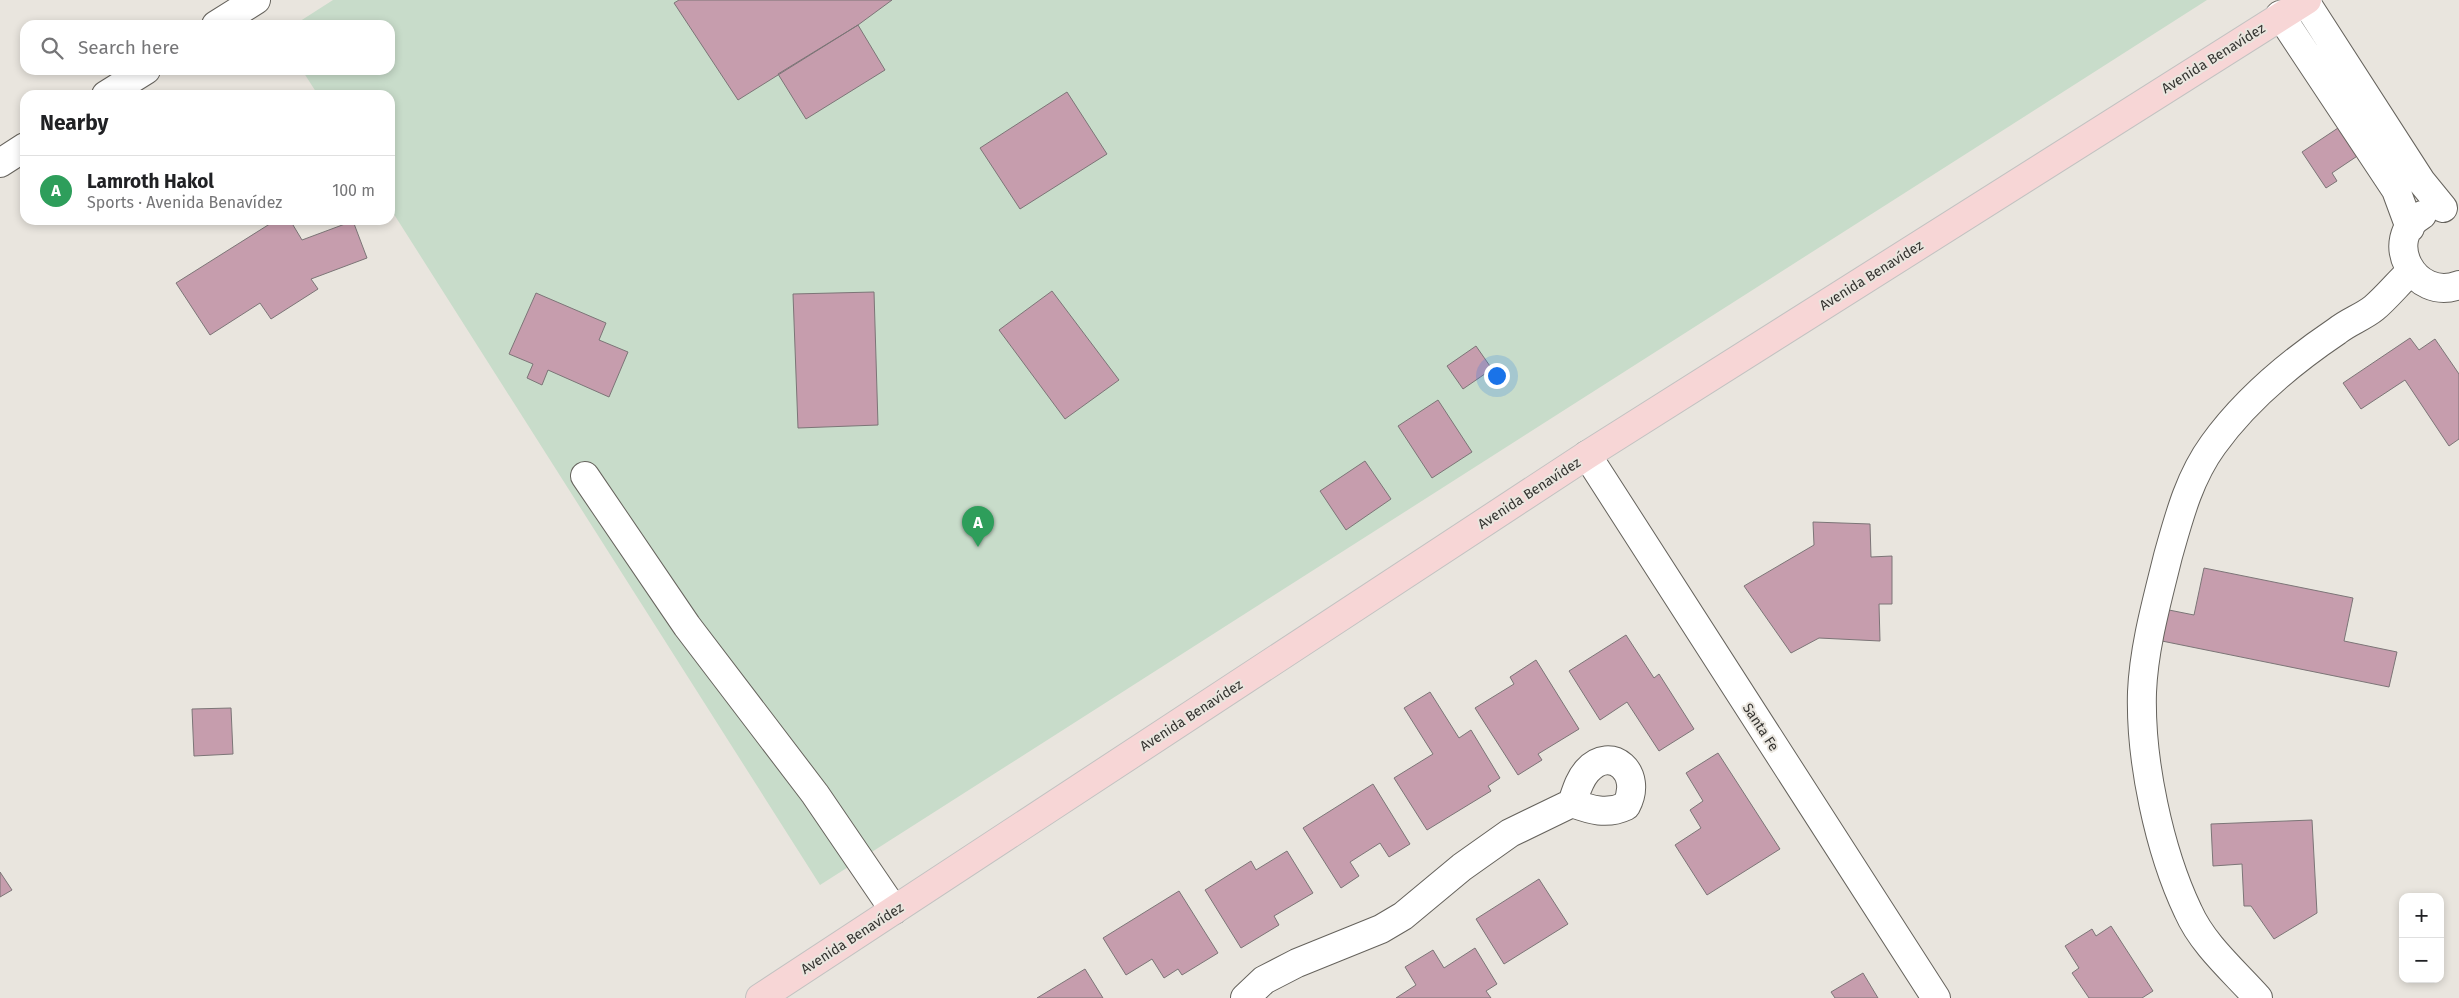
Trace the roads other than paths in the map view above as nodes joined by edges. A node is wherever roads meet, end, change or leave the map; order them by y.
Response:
1 (256, 0) edge
2 (2306, 0) edge
3 (2280, 15) junction
4 (224, 20) edge
5 (138, 75) edge
6 (114, 90) edge
7 (20, 150) edge
8 (0, 163) edge
9 (2451, 210) edge
10 (2410, 228) junction
11 (2410, 271) junction
12 (2459, 285) edge
13 (1587, 455) junction
14 (585, 476) dead end
15 (1572, 803) dead end
16 (894, 910) junction
17 (760, 998) edge
18 (1245, 998) edge
19 (1936, 998) edge
20 (2258, 998) edge

1 - 4 street
2 - 3 main road, Avenida Benavídez
2 - 9 street
3 - 10 street
3 - 13 main road, Avenida Benavídez
5 - 6 street
7 - 8 street
9 - 10 street
10 - 11 street
11 - 12 street
11 - 20 street
13 - 16 main road, Avenida Benavídez
13 - 19 street, Santa Fe
14 - 16 street
15 - 18 street
16 - 17 main road, Avenida Benavídez

